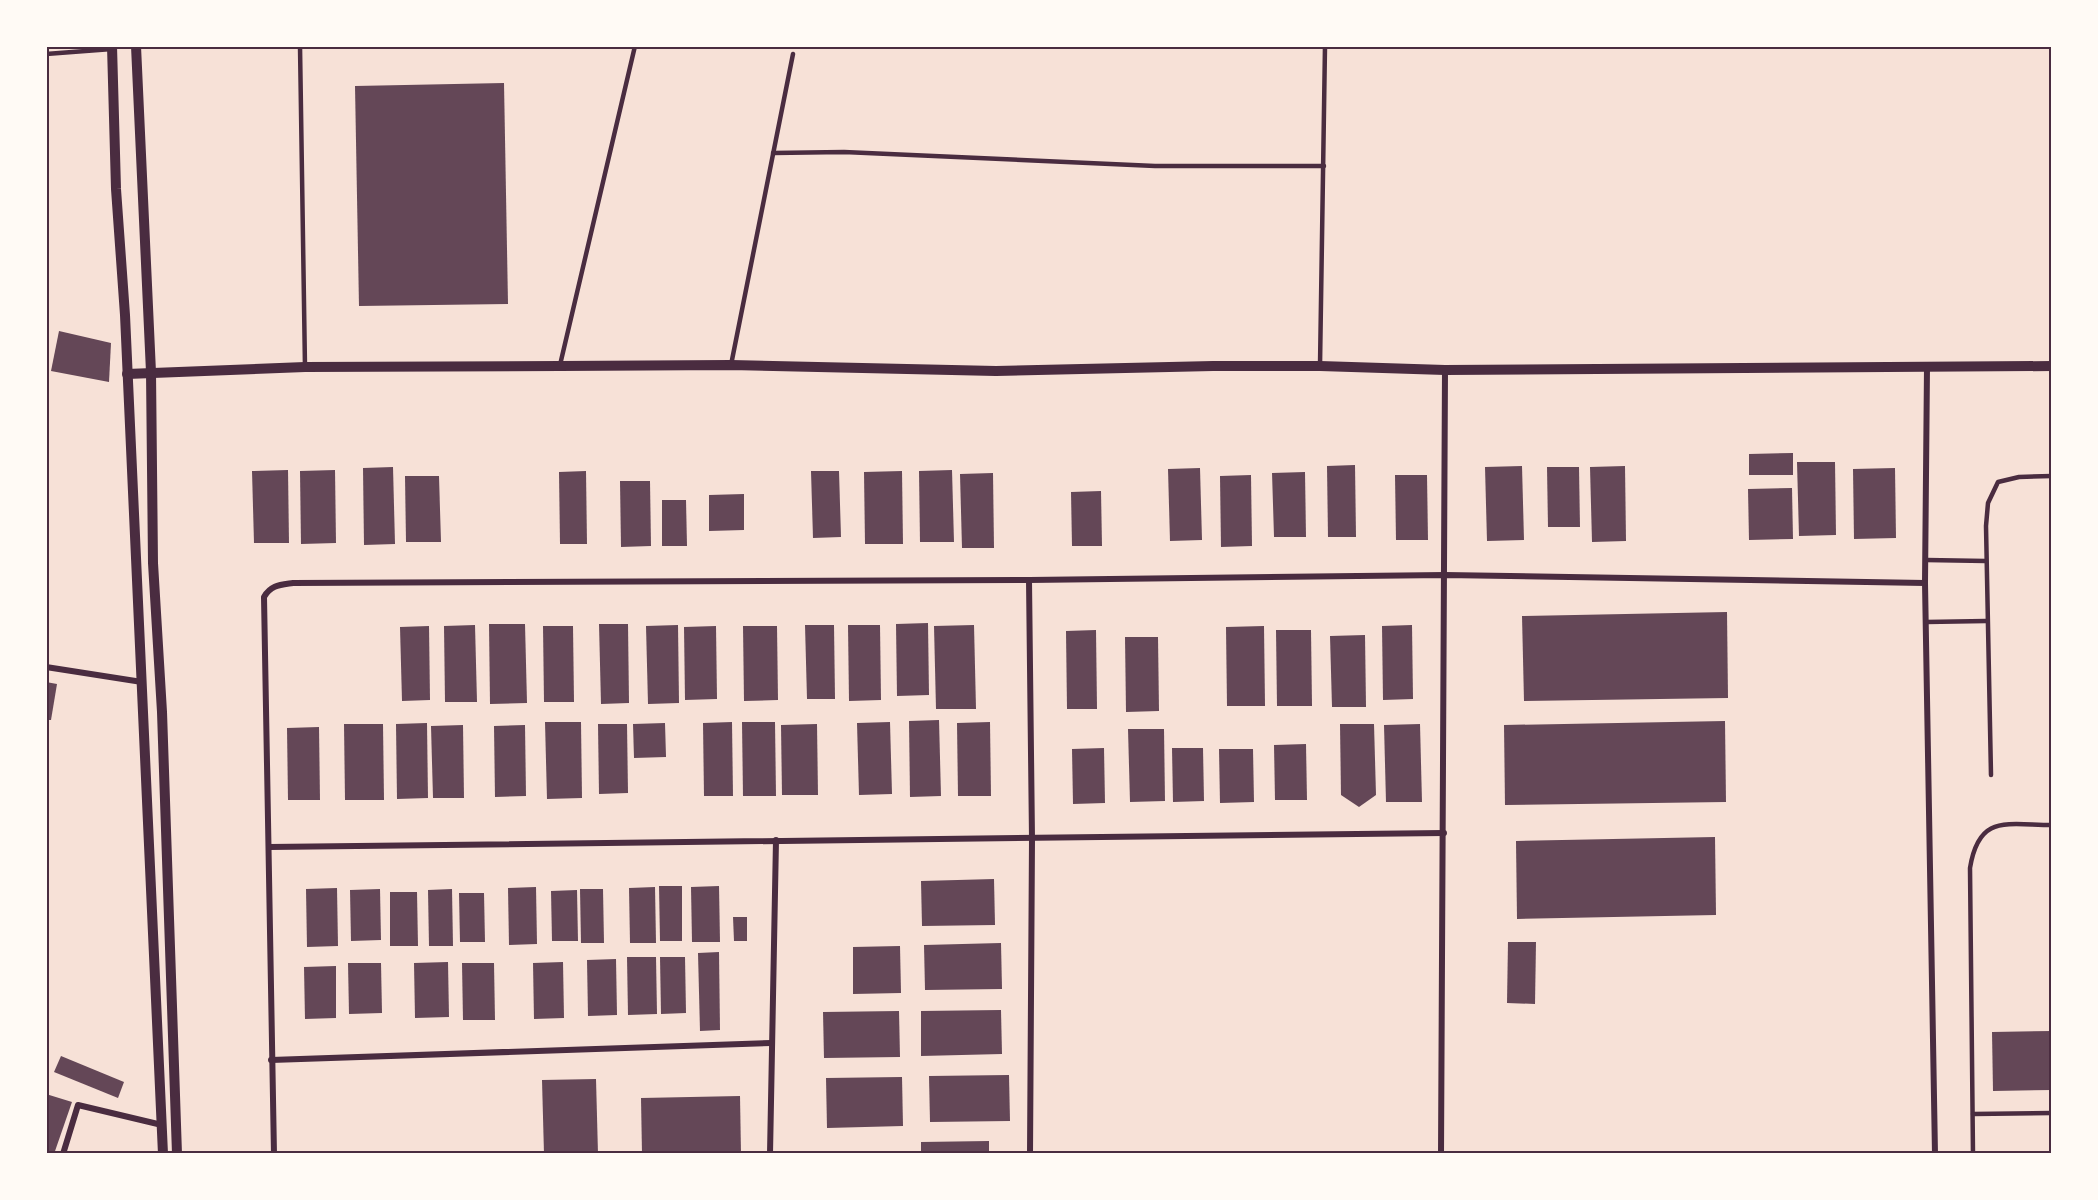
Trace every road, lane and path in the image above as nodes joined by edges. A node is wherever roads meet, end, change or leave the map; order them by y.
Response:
1 (136, 46) edge
2 (300, 46) edge
3 (635, 46) edge
4 (1325, 46) edge
5 (112, 48) edge
6 (46, 54) edge
7 (793, 54) dead end
8 (773, 153) junction
9 (1324, 166) junction
10 (731, 365) junction
11 (560, 366) junction
12 (1320, 366) junction
13 (1927, 366) junction
14 (2052, 366) edge
15 (305, 367) junction
16 (1445, 370) junction
17 (151, 372) junction
18 (127, 374) junction
19 (2052, 477) edge
20 (1926, 560) junction
21 (1986, 561) junction
22 (1445, 575) junction
23 (1029, 580) junction
24 (1925, 583) junction
25 (1986, 621) junction
26 (1926, 622) junction
27 (46, 667) edge
28 (142, 682) junction
29 (1991, 775) dead end
30 (2052, 825) edge
31 (1444, 833) junction
32 (1032, 839) junction
33 (776, 840) junction
34 (268, 847) junction
35 (771, 1044) junction
36 (271, 1060) junction
37 (2052, 1113) edge
38 (1973, 1114) junction
39 (162, 1125) junction
40 (63, 1154) edge
41 (163, 1154) edge
42 (177, 1154) edge
43 (274, 1154) edge
44 (770, 1154) edge
45 (1030, 1154) edge
46 (1441, 1154) edge
47 (1935, 1154) edge
48 (1973, 1154) edge

1 - 17 street
2 - 15 lane
3 - 11 lane
4 - 9 lane
5 - 6 lane
5 - 18 street
7 - 8 lane
8 - 9 lane
8 - 10 lane
9 - 12 lane
10 - 11 street
10 - 12 street
11 - 15 street
12 - 16 street
13 - 14 street
13 - 16 street
13 - 20 street
15 - 17 street
16 - 22 street
17 - 18 street
17 - 42 street
18 - 28 street
19 - 21 lane
20 - 21 lane
20 - 24 street
21 - 25 lane
22 - 23 street
22 - 24 street
22 - 31 street
23 - 32 street
23 - 34 street
24 - 26 street
25 - 26 lane
25 - 29 lane
26 - 47 street
27 - 28 street
28 - 39 street
30 - 38 lane
31 - 32 street
31 - 46 street
32 - 33 street
32 - 45 street
33 - 34 street
33 - 35 street
34 - 36 street
35 - 36 street
35 - 44 street
36 - 43 street
37 - 38 lane
38 - 48 lane
39 - 40 street
39 - 41 street

